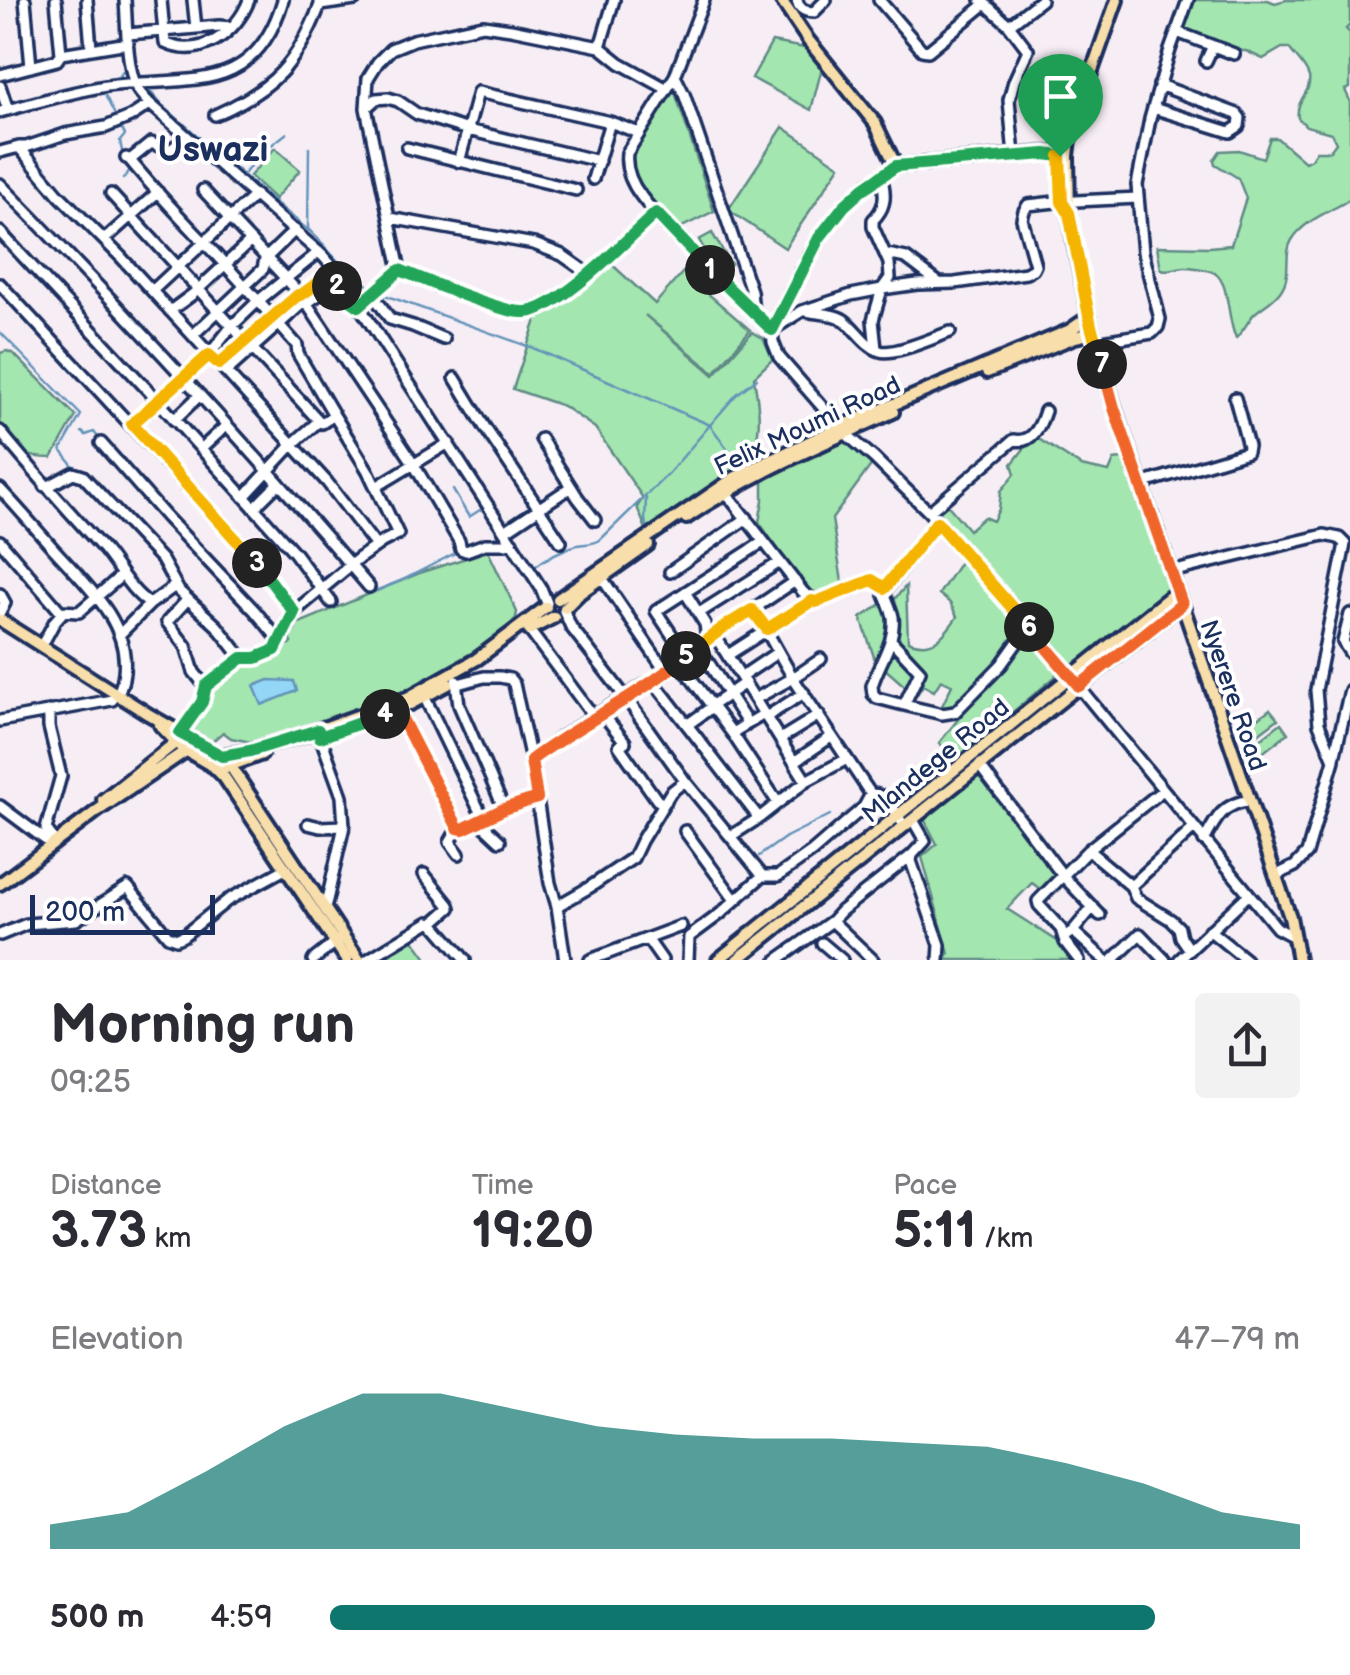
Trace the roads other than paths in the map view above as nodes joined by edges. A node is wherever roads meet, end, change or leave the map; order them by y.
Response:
1 (25, 0) edge
2 (56, 0) edge
3 (87, 0) edge
4 (126, 0) edge
5 (161, 0) edge
6 (193, 0) edge
7 (249, 0) edge
8 (283, 0) edge
9 (355, 0) edge
10 (614, 0) edge
11 (704, 0) edge
12 (780, 0) edge
13 (797, 0) edge
14 (826, 0) edge
15 (879, 0) edge
16 (1041, 0) edge
17 (1114, 0) edge
18 (1188, 0) edge
19 (320, 2) edge
20 (983, 2) edge
21 (1009, 25) junction
22 (196, 28) junction
23 (230, 28) junction
24 (164, 31) junction
25 (1176, 32) junction
26 (128, 39) junction
27 (600, 47) junction
28 (91, 48) junction
29 (62, 54) junction
30 (1241, 64) dead end
31 (31, 67) junction
32 (0, 73) edge
33 (675, 76) junction
34 (140, 82) junction
35 (0, 86) edge
36 (1160, 86) junction
37 (666, 89) junction
38 (150, 104) junction
39 (366, 108) junction
40 (1153, 108) junction
41 (4, 111) edge
42 (216, 115) dead end
43 (646, 121) junction
44 (610, 122) junction
45 (624, 128) junction
46 (468, 130) junction
47 (639, 133) junction
48 (188, 137) junction
49 (19, 147) junction
50 (407, 148) dead end
51 (0, 152) edge
52 (1014, 156) junction
53 (1064, 156) junction
54 (599, 161) junction
55 (458, 162) junction
56 (896, 166) junction
57 (594, 179) dead end
58 (0, 184) edge
59 (883, 184) dead end
60 (203, 190) dead end
61 (576, 190) dead end
62 (158, 192) junction
63 (111, 194) dead end
64 (256, 195) junction
65 (1138, 198) junction
66 (1067, 206) junction
67 (656, 213) junction
68 (130, 216) junction
69 (390, 218) junction
70 (229, 219) junction
71 (295, 230) junction
72 (0, 232) edge
73 (104, 240) junction
74 (250, 241) junction
75 (204, 242) junction
76 (319, 252) junction
77 (887, 254) junction
78 (265, 259) junction
79 (224, 264) junction
80 (916, 264) junction
81 (178, 266) junction
82 (400, 270) junction
83 (589, 274) junction
84 (285, 278) junction
85 (938, 283) junction
86 (0, 284) edge
87 (917, 284) junction
88 (244, 287) junction
89 (882, 288) junction
90 (198, 290) junction
91 (152, 291) junction
92 (374, 292) junction
93 (304, 300) junction
94 (834, 300) junction
95 (258, 301) junction
96 (359, 306) junction
97 (218, 310) junction
98 (802, 310) junction
99 (170, 311) junction
100 (753, 313) junction
101 (840, 317) junction
102 (1089, 317) junction
103 (275, 320) junction
104 (232, 326) junction
105 (874, 326) junction
106 (772, 330) junction
107 (950, 332) dead end
108 (192, 335) junction
109 (860, 336) junction
110 (1094, 337) junction
111 (444, 339) dead end
112 (249, 344) junction
113 (876, 349) junction
114 (209, 355) junction
115 (222, 368) junction
116 (183, 376) junction
117 (455, 378) dead end
118 (944, 387) junction
119 (200, 395) junction
120 (1234, 398) dead end
121 (158, 401) junction
122 (1045, 411) dead end
123 (334, 414) junction
124 (174, 420) junction
125 (319, 421) junction
126 (132, 424) junction
127 (228, 425) junction
128 (842, 430) junction
129 (0, 431) edge
130 (541, 439) dead end
131 (101, 443) dead end
132 (449, 443) junction
133 (292, 445) junction
134 (201, 449) junction
135 (412, 465) junction
136 (268, 469) junction
137 (280, 483) junction
138 (1141, 484) junction
139 (45, 486) junction
140 (376, 488) junction
141 (571, 488) junction
142 (0, 489) edge
143 (723, 489) junction
144 (244, 496) junction
145 (254, 508) junction
146 (540, 508) junction
147 (928, 512) junction
148 (747, 518) junction
149 (595, 520) dead end
150 (937, 522) junction
151 (505, 531) junction
152 (0, 542) edge
153 (512, 542) junction
154 (561, 542) dead end
155 (763, 542) junction
156 (376, 546) junction
157 (624, 558) junction
158 (780, 562) junction
159 (350, 565) junction
160 (670, 572) dead end
161 (1171, 572) junction
162 (122, 575) junction
163 (602, 578) junction
164 (794, 581) junction
165 (175, 586) junction
166 (369, 587) dead end
167 (882, 587) junction
168 (322, 590) junction
169 (1177, 591) junction
170 (685, 592) junction
171 (0, 594) edge
172 (96, 596) junction
173 (188, 599) junction
174 (812, 601) junction
175 (331, 602) dead end
176 (150, 604) junction
177 (1182, 604) junction
178 (556, 607) junction
179 (752, 610) junction
180 (0, 612) edge
181 (64, 612) junction
182 (294, 612) junction
183 (700, 613) junction
184 (1350, 614) edge
185 (0, 620) edge
186 (1028, 626) junction
187 (529, 630) junction
188 (766, 630) junction
189 (120, 634) junction
190 (711, 636) junction
191 (279, 640) junction
192 (891, 640) junction
193 (42, 645) junction
194 (698, 646) junction
195 (778, 652) junction
196 (1350, 653) edge
197 (728, 655) junction
198 (242, 658) junction
199 (682, 659) junction
200 (821, 659) dead end
201 (666, 672) junction
202 (793, 678) junction
203 (743, 680) junction
204 (1075, 681) junction
205 (456, 682) junction
206 (654, 682) junction
207 (206, 686) junction
208 (1350, 690) edge
209 (804, 693) junction
210 (118, 694) junction
211 (729, 694) junction
212 (419, 698) junction
213 (626, 698) junction
214 (755, 699) junction
215 (904, 705) junction
216 (712, 706) junction
217 (399, 709) junction
218 (49, 711) junction
219 (598, 715) junction
220 (766, 715) junction
221 (819, 715) junction
222 (0, 721) edge
223 (747, 723) junction
224 (687, 725) junction
225 (732, 732) junction
226 (319, 734) junction
227 (831, 737) junction
228 (780, 739) junction
229 (184, 741) junction
230 (222, 756) junction
231 (847, 759) junction
232 (531, 760) junction
233 (1334, 760) junction
234 (794, 762) junction
235 (980, 765) junction
236 (232, 766) junction
237 (216, 769) junction
238 (685, 781) junction
239 (806, 781) junction
240 (935, 786) junction
241 (1163, 790) junction
242 (872, 794) junction
243 (944, 795) junction
244 (537, 798) junction
245 (1250, 800) junction
246 (666, 801) junction
247 (778, 802) junction
248 (0, 806) edge
249 (504, 809) junction
250 (898, 816) junction
251 (759, 818) junction
252 (484, 820) junction
253 (909, 823) junction
254 (308, 824) dead end
255 (344, 826) junction
256 (458, 828) junction
257 (1194, 828) junction
258 (685, 831) dead end
259 (731, 836) junction
260 (50, 839) junction
261 (500, 841) dead end
262 (1204, 841) junction
263 (873, 843) junction
264 (1088, 850) junction
265 (458, 854) dead end
266 (912, 856) junction
267 (285, 868) junction
268 (424, 874) dead end
269 (0, 876) edge
270 (761, 876) junction
271 (1063, 876) junction
272 (1275, 876) junction
273 (0, 884) edge
274 (1131, 886) junction
275 (1248, 895) junction
276 (735, 900) junction
277 (557, 906) junction
278 (325, 909) junction
279 (832, 921) junction
280 (433, 923) junction
281 (772, 924) junction
282 (682, 926) dead end
283 (1210, 930) junction
284 (1069, 934) junction
285 (0, 936) edge
286 (1294, 937) junction
287 (339, 940) junction
288 (648, 940) junction
289 (822, 943) dead end
290 (858, 944) junction
291 (1190, 950) junction
292 (313, 960) edge
293 (347, 960) edge
294 (359, 960) edge
295 (367, 960) edge
296 (465, 960) edge
297 (565, 960) edge
298 (590, 960) edge
299 (662, 960) edge
300 (688, 960) edge
301 (718, 960) edge
302 (737, 960) edge
303 (777, 960) edge
304 (845, 960) edge
305 (873, 960) edge
306 (939, 960) edge
307 (1079, 960) edge
308 (1104, 960) edge
309 (1112, 960) edge
310 (1165, 960) edge
311 (1180, 960) edge
312 (1246, 960) edge
313 (1296, 960) edge

1 - 31 street
2 - 29 street
3 - 28 street
4 - 26 street
5 - 24 street
6 - 22 street
7 - 23 street
8 - 34 street
9 - 19 street
10 - 27 street
11 - 33 street
12 - 56 main road
13 - 14 street
15 - 20 street
16 - 21 street
17 - 53 main road, Nyerere Road
18 - 25 street
19 - 42 street
20 - 21 street
21 - 52 street
22 - 23 street
22 - 24 street
23 - 24 street
24 - 26 street
25 - 30 street
25 - 36 street
26 - 28 street
26 - 34 street
27 - 37 street
27 - 39 street
28 - 29 street
29 - 31 street
31 - 32 street
33 - 37 street
33 - 100 street
34 - 38 street
34 - 41 street
35 - 41 street
36 - 40 street
36 - 40 street
37 - 43 street
38 - 48 street
38 - 49 street
39 - 46 street
39 - 69 street
40 - 65 street
43 - 45 street
43 - 47 street
44 - 45 street
44 - 46 street
44 - 54 street
45 - 47 street
46 - 54 street
46 - 55 street
47 - 67 street
48 - 62 street
48 - 64 street
49 - 51 street
49 - 73 street
50 - 55 street
52 - 53 main road
52 - 56 main road
53 - 66 main road, Nyerere Road
54 - 57 street
55 - 61 street
56 - 106 street
58 - 116 street
59 - 77 street
60 - 70 street
62 - 68 street
62 - 75 street
63 - 68 street
64 - 70 street
64 - 71 street
65 - 66 street
65 - 110 street
66 - 85 street
66 - 102 main road, Nyerere Road
67 - 83 street
67 - 100 street
68 - 73 street
68 - 81 street
69 - 82 street
69 - 83 street
70 - 74 street
70 - 75 street
71 - 76 street
71 - 78 street
72 - 121 street
73 - 91 street
74 - 78 street
74 - 79 street
75 - 79 street
75 - 81 street
76 - 84 street
76 - 96 street
77 - 80 street
77 - 89 street
78 - 84 street
78 - 88 street
79 - 88 street
79 - 90 street
80 - 85 street
80 - 87 street
81 - 90 street
81 - 91 street
82 - 83 street
82 - 92 street
84 - 93 street
84 - 95 street
85 - 87 street
86 - 126 street
87 - 89 street
88 - 95 street
88 - 97 street
89 - 94 street
89 - 105 street
90 - 97 street
90 - 99 street
91 - 99 street
92 - 96 street
92 - 111 street
93 - 96 street
93 - 103 street
93 - 135 street
94 - 98 street
94 - 101 street
95 - 103 street
95 - 104 street
96 - 132 street
97 - 104 street
97 - 108 street
98 - 101 street
98 - 106 street
99 - 108 street
100 - 106 street
101 - 109 street
102 - 110 main road, Nyerere Road
102 - 118 main road, Felix Moumi Road
103 - 112 street
103 - 123 street
104 - 112 street
104 - 114 street
105 - 109 street
105 - 113 street
106 - 128 street
107 - 113 street
108 - 114 street
109 - 113 street
110 - 118 main road, Felix Moumi Road
110 - 138 main road, Nyerere Road
112 - 115 street
112 - 125 street
114 - 115 street
114 - 116 street
115 - 133 street
116 - 119 street
116 - 121 street
117 - 146 street
118 - 128 main road, Felix Moumi Road
119 - 124 street
119 - 127 street
120 - 138 street
121 - 124 street
121 - 126 street
122 - 147 street
123 - 125 street
123 - 140 street
124 - 134 street
125 - 133 street
126 - 182 street
127 - 134 street
127 - 136 street
128 - 143 main road, Felix Moumi Road
128 - 147 street
129 - 139 street
130 - 141 street
131 - 191 street
132 - 135 street
132 - 151 street
133 - 136 street
133 - 156 street
134 - 144 street
135 - 140 street
135 - 153 street
136 - 137 street
136 - 144 street
137 - 145 street
137 - 159 street
138 - 161 main road, Nyerere Road
139 - 162 street
139 - 165 street
140 - 156 street
141 - 146 street
141 - 149 street
142 - 172 street
143 - 148 street
143 - 157 main road, Felix Moumi Road
144 - 145 street
145 - 168 street
146 - 151 street
146 - 154 street
147 - 150 street
148 - 155 street
148 - 160 street
150 - 167 street
150 - 186 street
151 - 153 street
152 - 181 street
153 - 178 street
155 - 158 street
155 - 170 street
156 - 159 street
157 - 163 main road, Felix Moumi Road
157 - 178 main road, Felix Moumi Road
158 - 164 street
158 - 183 street
159 - 166 street
159 - 168 street
161 - 169 main road, Nyerere Road
161 - 233 street
162 - 172 street
162 - 176 street
163 - 178 main road, Felix Moumi Road
163 - 201 street
164 - 174 street
164 - 179 street
165 - 173 street
165 - 176 street
167 - 174 street
167 - 192 street
168 - 175 street
168 - 182 street
169 - 177 main road, Nyerere Road
169 - 204 main road, Mlandege Road
170 - 183 street
170 - 199 street
171 - 180 street
172 - 181 street
172 - 189 street
173 - 198 street
173 - 207 street
174 - 188 street
176 - 189 street
177 - 204 main road, Mlandege Road
177 - 245 main road, Nyerere Road
178 - 187 main road, Felix Moumi Road
178 - 212 main road, Felix Moumi Road
178 - 213 street
179 - 188 street
179 - 190 street
181 - 193 street
182 - 191 street
183 - 190 street
184 - 196 street
185 - 193 main road
186 - 204 street
186 - 215 street
187 - 205 main road, Felix Moumi Road
187 - 219 street
188 - 195 street
188 - 197 street
189 - 210 street
190 - 194 street
190 - 197 street
191 - 198 street
192 - 215 street
192 - 215 street
193 - 210 main road
194 - 199 street
194 - 211 street
195 - 202 street
195 - 203 street
197 - 203 street
198 - 207 street
199 - 201 street
199 - 216 street
200 - 202 street
201 - 206 street
202 - 209 street
202 - 214 street
203 - 211 street
203 - 214 street
204 - 235 main road, Mlandege Road
204 - 240 main road, Mlandege Road
204 - 241 street
205 - 212 main road, Felix Moumi Road
205 - 232 street
205 - 249 street
206 - 213 street
206 - 224 street
207 - 229 street
208 - 233 street
209 - 220 street
209 - 221 street
210 - 218 street
210 - 229 main road
211 - 216 street
211 - 223 street
212 - 217 main road, Felix Moumi Road
212 - 226 main road, Felix Moumi Road
212 - 252 street
213 - 219 street
213 - 238 street
214 - 220 street
216 - 224 street
216 - 225 street
217 - 226 main road, Felix Moumi Road
217 - 256 street
218 - 222 street
218 - 260 street
219 - 232 street
219 - 246 street
220 - 223 street
220 - 228 street
221 - 227 street
221 - 228 street
223 - 225 street
224 - 251 street
225 - 247 street
226 - 230 main road, Felix Moumi Road
226 - 236 main road, Felix Moumi Road
226 - 255 street
227 - 231 street
227 - 234 street
228 - 234 street
229 - 230 main road
229 - 237 main road
229 - 260 main road
229 - 273 main road
230 - 236 main road
230 - 237 main road
231 - 239 street
231 - 242 street
232 - 244 street
233 - 272 street
234 - 239 street
235 - 243 main road, Mlandege Road
235 - 271 street
236 - 237 main road, Felix Moumi Road
236 - 278 main road
237 - 267 main road
238 - 246 street
238 - 259 street
239 - 247 street
240 - 243 main road
240 - 250 main road, Mlandege Road
241 - 257 street
241 - 264 street
242 - 250 street
242 - 270 street
243 - 253 main road, Mlandege Road
244 - 249 street
244 - 277 street
245 - 262 street
245 - 272 main road, Nyerere Road
246 - 277 street
247 - 251 street
248 - 260 street
249 - 252 street
250 - 253 street
250 - 263 main road, Mlandege Road
251 - 259 street
252 - 256 street
252 - 261 street
253 - 263 main road, Mlandege Road
253 - 266 street
254 - 255 street
255 - 278 street
256 - 265 street
257 - 262 street
257 - 274 street
258 - 276 street
259 - 270 street
260 - 269 main road
262 - 275 street
263 - 281 main road, Mlandege Road
264 - 271 street
264 - 274 street
266 - 279 street
266 - 306 street
267 - 285 street
267 - 287 main road
268 - 280 street
270 - 276 street
271 - 284 street
271 - 284 street
272 - 286 main road, Nyerere Road
274 - 291 street
275 - 283 street
275 - 286 street
276 - 300 street
277 - 297 street
278 - 287 main road
279 - 290 street
279 - 303 street
280 - 295 street
280 - 296 street
281 - 301 main road, Mlandege Road
281 - 302 main road, Mlandege Road
282 - 288 street
283 - 291 street
283 - 312 street
284 - 307 street
284 - 308 street
286 - 313 main road, Nyerere Road
287 - 292 street
287 - 293 main road
287 - 294 main road
288 - 298 street
288 - 299 street
289 - 304 street
290 - 304 street
290 - 305 street
291 - 311 street
309 - 310 street

